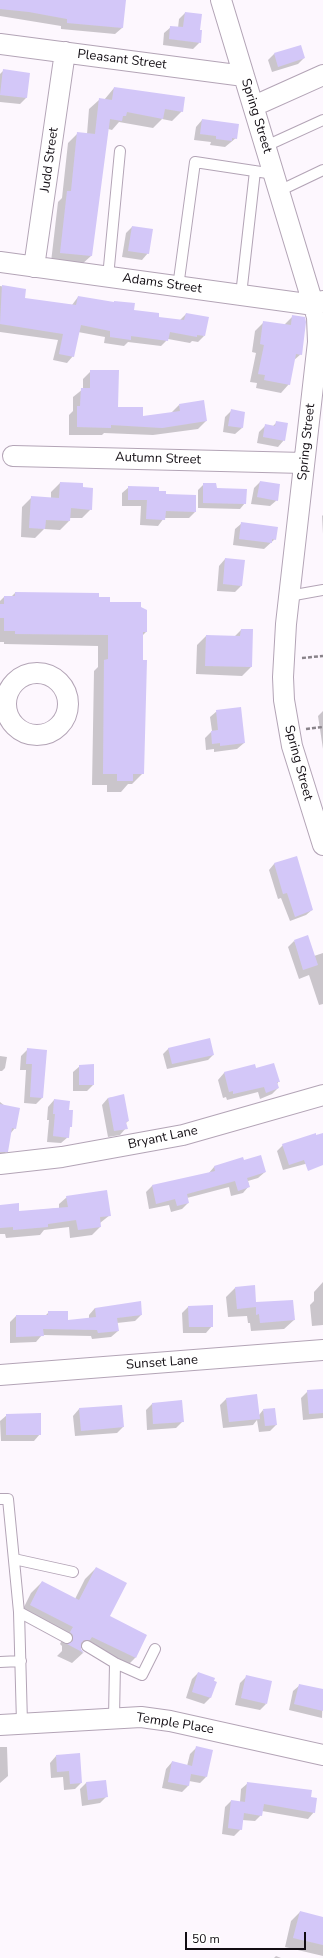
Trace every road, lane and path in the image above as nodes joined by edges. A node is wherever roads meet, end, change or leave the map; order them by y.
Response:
1 (221, 0) edge
2 (0, 44) edge
3 (65, 52) junction
4 (323, 75) edge
5 (244, 76) junction
6 (254, 106) junction
7 (323, 120) edge
8 (266, 146) junction
9 (120, 152) dead end
10 (323, 170) edge
11 (269, 178) junction
12 (0, 262) edge
13 (34, 267) junction
14 (108, 277) junction
15 (178, 286) junction
16 (241, 295) junction
17 (318, 303) edge
18 (13, 456) dead end
19 (304, 463) junction
20 (323, 590) edge
21 (289, 596) junction
22 (314, 791) edge
23 (323, 845) edge
24 (323, 1095) edge
25 (0, 1164) edge
26 (323, 1350) edge
27 (0, 1374) edge
28 (0, 1499) edge
29 (14, 1559) junction
30 (73, 1572) dead end
31 (20, 1612) junction
32 (67, 1638) dead end
33 (87, 1646) dead end
34 (155, 1649) dead end
35 (21, 1661) junction
36 (0, 1662) edge
37 (115, 1663) junction
38 (114, 1718) junction
39 (22, 1723) junction
40 (0, 1725) edge
41 (323, 1755) edge

1 - 5 street, Spring Street
2 - 3 street, Pleasant Street
3 - 5 street, Pleasant Street
3 - 13 street, Judd Street
4 - 6 street
5 - 6 street, Spring Street
6 - 8 street, Spring Street
7 - 8 lane
8 - 11 street, Spring Street
9 - 14 lane
10 - 11 lane
11 - 15 lane
11 - 16 lane
11 - 17 street, Spring Street
12 - 13 street, Adams Street
13 - 14 street, Adams Street
14 - 15 street, Adams Street
15 - 16 street, Adams Street
16 - 17 street, Adams Street
17 - 19 street, Spring Street
18 - 19 street, Autumn Street
19 - 21 street, Spring Street
20 - 21 lane
21 - 22 street, Spring Street
22 - 23 street, Spring Street
24 - 25 street, Bryant Lane
26 - 27 street, Sunset Lane
28 - 29 lane
29 - 30 lane
29 - 31 lane
31 - 32 lane
31 - 35 lane
33 - 37 lane
34 - 37 lane
35 - 36 lane
35 - 39 lane
37 - 38 lane
38 - 39 street, Temple Place
38 - 41 street, Temple Place
39 - 40 street, Temple Place

